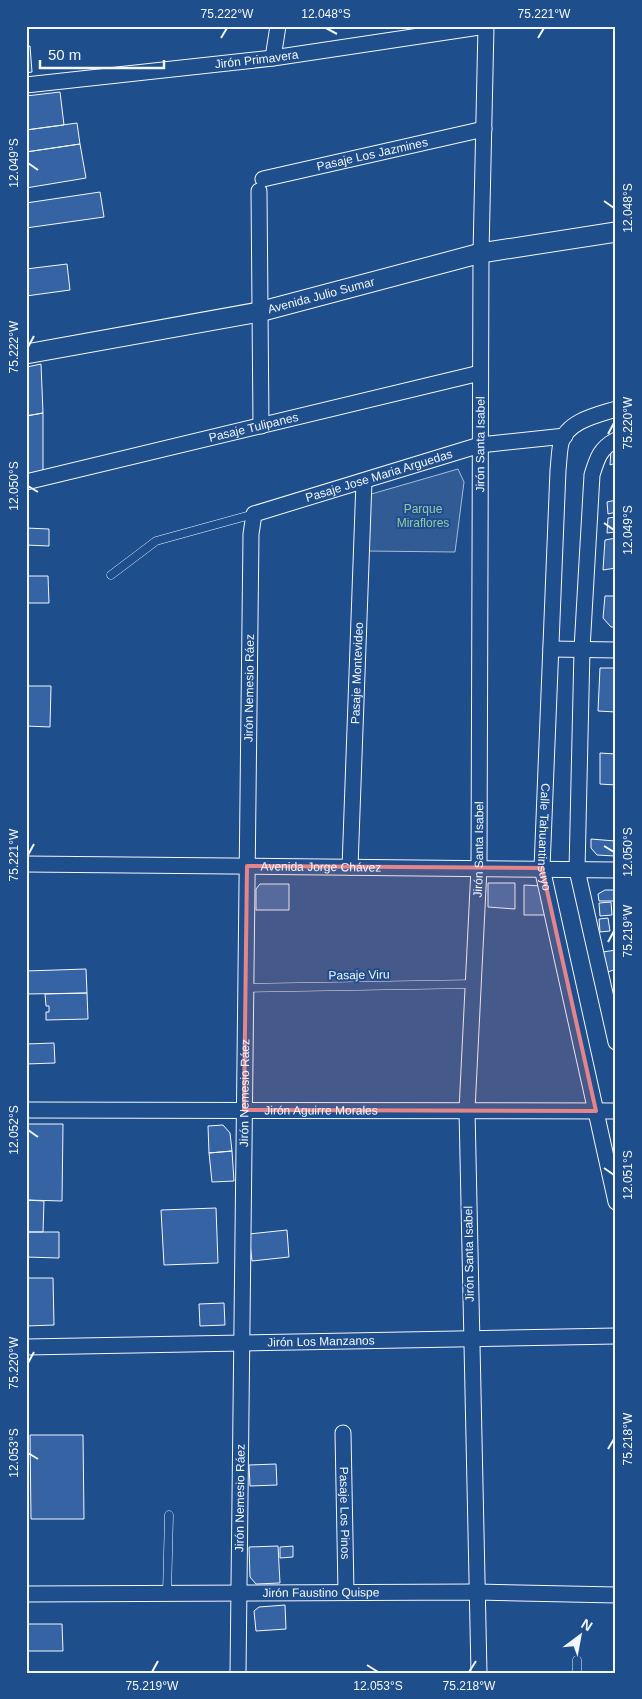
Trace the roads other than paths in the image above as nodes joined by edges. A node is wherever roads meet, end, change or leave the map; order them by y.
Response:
1 (278, 26) edge
2 (486, 26) edge
3 (273, 58) junction
4 (26, 85) edge
5 (484, 129) junction
6 (616, 232) edge
7 (481, 253) junction
8 (259, 312) junction
9 (26, 354) edge
10 (480, 373) junction
11 (616, 409) edge
12 (261, 426) junction
13 (566, 436) junction
14 (616, 440) edge
15 (480, 445) junction
16 (364, 481) junction
17 (26, 482) edge
18 (254, 514) junction
19 (111, 574) dead end
20 (551, 649) junction
21 (582, 649) junction
22 (616, 650) edge
23 (26, 864) edge
24 (247, 866) junction
25 (350, 867) junction
26 (479, 868) junction
27 (542, 868) junction
28 (577, 870) junction
29 (616, 870) edge
30 (473, 984) junction
31 (245, 988) junction
32 (616, 1042) edge
33 (26, 1110) edge
34 (244, 1110) junction
35 (466, 1110) junction
36 (596, 1111) junction
37 (616, 1111) edge
38 (616, 1202) edge
39 (616, 1336) edge
40 (471, 1339) junction
41 (241, 1344) junction
42 (26, 1347) edge
43 (343, 1433) dead end
44 (169, 1515) dead end
45 (346, 1592) junction
46 (476, 1592) junction
47 (26, 1594) edge
48 (167, 1594) junction
49 (238, 1594) junction
50 (616, 1595) edge
51 (577, 1660) dead end
52 (238, 1673) edge
53 (478, 1673) edge
54 (577, 1673) edge

1 - 3 street
2 - 3 street, Jirón Primavera
2 - 5 street, Jirón Santa Isabel
3 - 4 street, Jirón Primavera
5 - 7 street, Jirón Santa Isabel
5 - 8 street, Pasaje Los Jazmines
6 - 7 street, Avenida Julio Sumar
7 - 8 street, Avenida Julio Sumar
7 - 10 street, Jirón Santa Isabel
8 - 9 street, Avenida Julio Sumar
8 - 12 street
10 - 12 street, Pasaje Tulipanes
10 - 15 street, Jirón Santa Isabel
11 - 13 street
12 - 17 street, Pasaje Tulipanes
13 - 15 street, Pasaje Jose Maria Arguedas
13 - 20 street, Calle Tahuantinsuyo
14 - 21 street
15 - 16 street, Pasaje Jose Maria Arguedas
15 - 26 street, Jirón Santa Isabel
16 - 18 street, Pasaje Jose Maria Arguedas
16 - 25 street, Pasaje Montevideo
18 - 19 lane
18 - 24 street, Jirón Nemesio Ráez
20 - 21 street
20 - 27 street, Calle Tahuantinsuyo
21 - 22 street
21 - 28 street
23 - 24 street, Avenida Jorge Chávez
24 - 25 street, Avenida Jorge Chávez
24 - 31 street, Jirón Nemesio Ráez
25 - 26 street, Avenida Jorge Chávez
26 - 27 street, Avenida Jorge Chávez
26 - 30 street, Jirón Santa Isabel
27 - 28 street, Avenida Jorge Chávez
27 - 36 street, Calle Tahuantinsuyo
28 - 29 street, Avenida Jorge Chávez
28 - 32 street
30 - 31 lane, Pasaje Viru
30 - 35 street, Jirón Santa Isabel
31 - 34 street, Jirón Nemesio Ráez
33 - 34 street, Jirón Aguirre Morales
34 - 35 street, Jirón Aguirre Morales
34 - 41 street, Jirón Nemesio Ráez
35 - 36 street, Jirón Aguirre Morales
35 - 40 street, Jirón Santa Isabel
36 - 37 street, Jirón Aguirre Morales
36 - 38 street, Calle Tahuantinsuyo
39 - 40 street, Jirón Los Manzanos
40 - 41 street, Jirón Los Manzanos
40 - 46 street, Jirón Santa Isabel
41 - 42 street, Jirón Los Manzanos
41 - 49 street, Jirón Nemesio Ráez
43 - 45 street, Pasaje Los Pinos
44 - 48 lane
45 - 46 street, Jirón Faustino Quispe
45 - 49 street, Jirón Faustino Quispe
46 - 50 street, Jirón Faustino Quispe
46 - 53 street, Jirón Santa Isabel
47 - 48 street, Jirón Faustino Quispe
48 - 49 street, Jirón Faustino Quispe
49 - 52 street, Jirón Nemesio Ráez
51 - 54 lane

